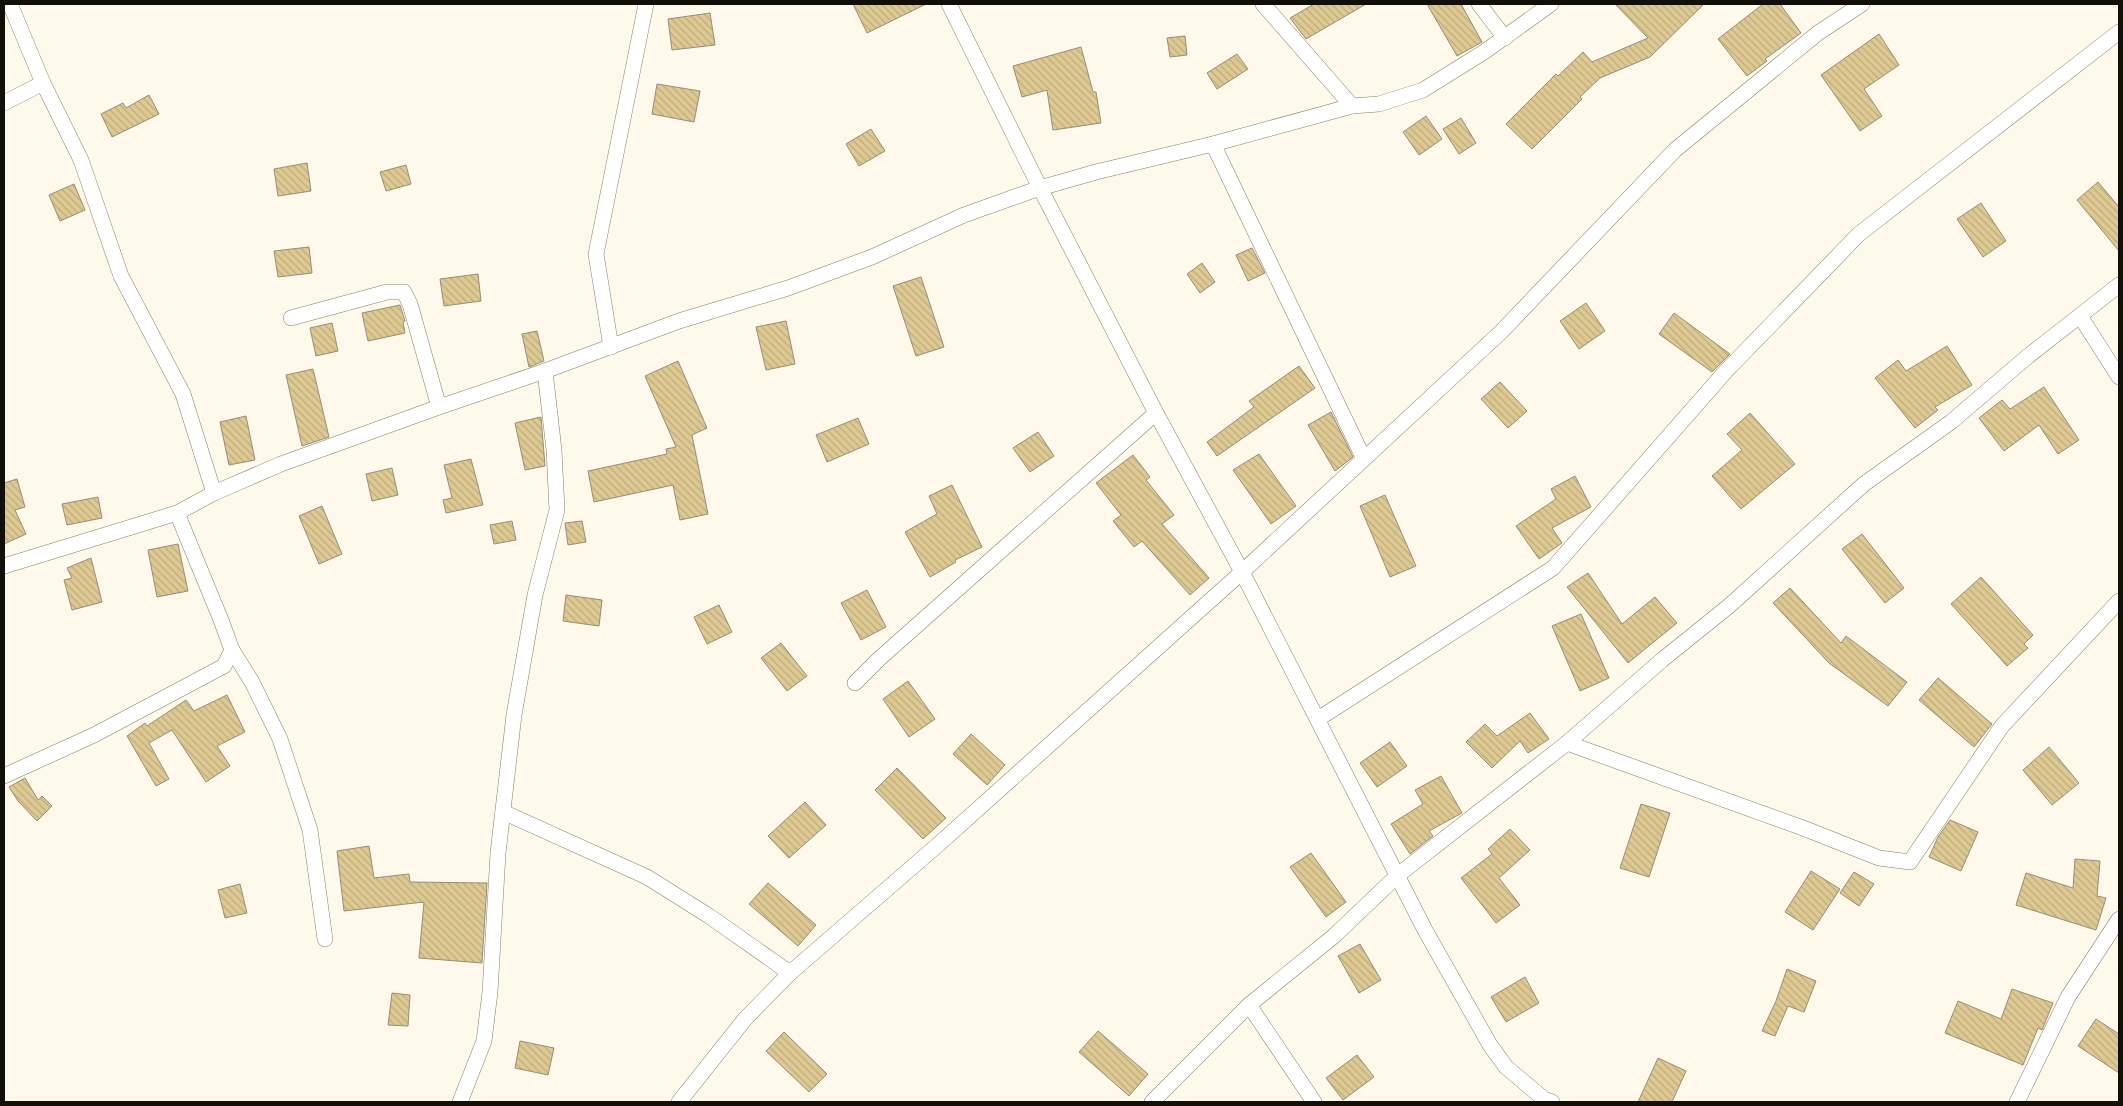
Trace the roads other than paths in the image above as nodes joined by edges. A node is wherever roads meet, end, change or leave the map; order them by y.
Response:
1 (10, 4) edge
2 (646, 4) edge
3 (950, 4) edge
4 (1263, 4) edge
5 (1479, 4) edge
6 (1551, 4) edge
7 (1862, 4) edge
8 (2119, 32) edge
9 (1505, 38) junction
10 (43, 83) junction
11 (4, 103) edge
12 (1352, 106) junction
13 (1212, 144) junction
14 (1040, 188) junction
15 (2119, 285) edge
16 (2080, 316) junction
17 (291, 318) dead end
18 (611, 347) junction
19 (545, 371) junction
20 (2119, 377) edge
21 (439, 407) junction
22 (1156, 414) junction
23 (1364, 459) junction
24 (214, 493) junction
25 (177, 513) junction
26 (4, 566) edge
27 (1242, 572) junction
28 (2119, 601) edge
29 (232, 650) junction
30 (855, 683) dead end
31 (1318, 719) junction
32 (1567, 743) junction
33 (4, 776) edge
34 (503, 812) junction
35 (1398, 875) junction
36 (2119, 919) edge
37 (325, 939) dead end
38 (790, 974) junction
39 (1249, 1005) junction
40 (460, 1102) edge
41 (679, 1102) edge
42 (1152, 1102) edge
43 (1314, 1102) edge
44 (1552, 1102) edge
45 (2017, 1102) edge

1 - 10 street
2 - 18 street
3 - 14 street
4 - 12 street
5 - 9 street
6 - 9 street
7 - 23 street
8 - 31 street
9 - 12 street
10 - 11 street
10 - 24 street
12 - 13 street
13 - 14 street
13 - 23 street
14 - 18 street
14 - 22 street
15 - 16 street
16 - 20 street
16 - 32 street
17 - 21 street
18 - 19 street
19 - 21 street
19 - 34 street
21 - 24 street
22 - 27 street
22 - 30 street
23 - 27 street
24 - 25 street
25 - 26 street
25 - 29 street
27 - 31 street
27 - 38 street
28 - 32 street
29 - 33 street
29 - 37 street
31 - 35 street
32 - 35 street
34 - 38 street
34 - 40 street
35 - 39 street
35 - 44 street
36 - 45 street
38 - 41 street
39 - 42 street
39 - 43 street

